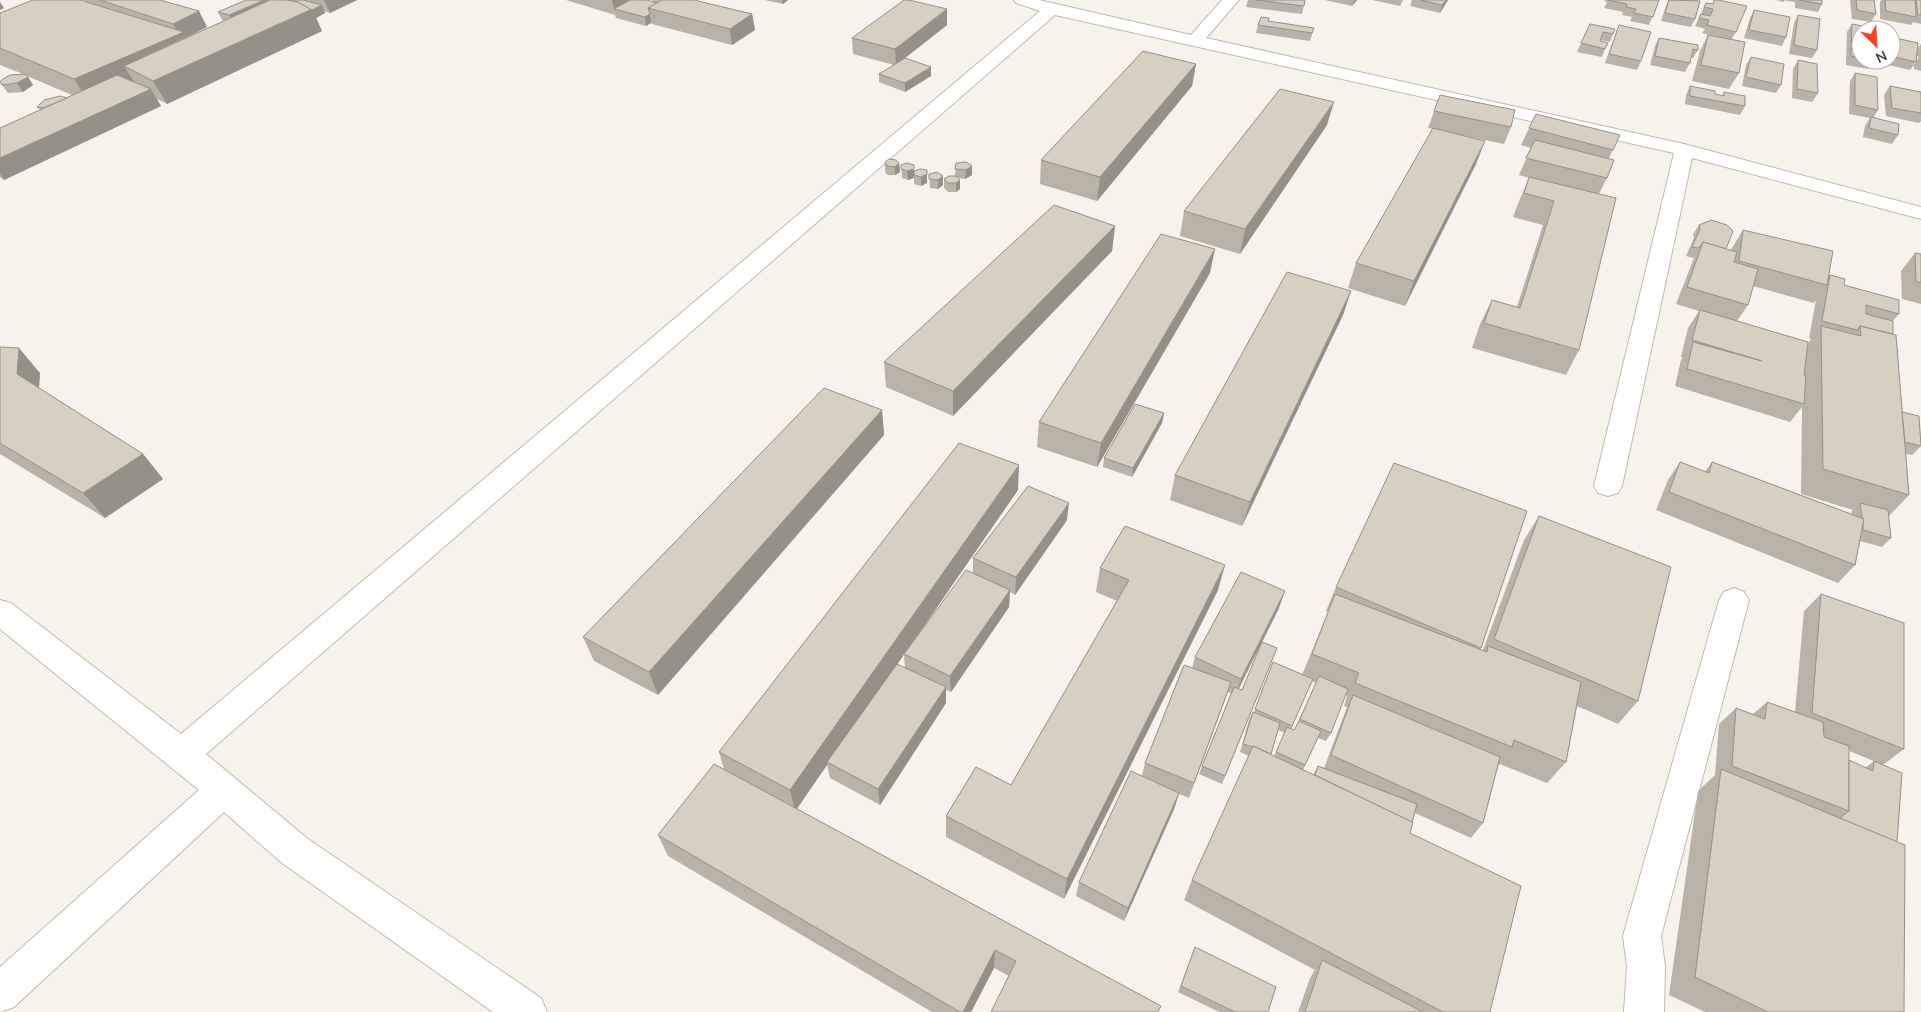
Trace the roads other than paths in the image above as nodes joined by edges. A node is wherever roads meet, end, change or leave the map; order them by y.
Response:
1 (1022, 0) edge
2 (1232, 0) edge
3 (1052, 8) junction
4 (1196, 40) junction
5 (1684, 150) junction
6 (1921, 213) edge
7 (1608, 486) dead end
8 (1734, 600) dead end
9 (0, 612) edge
10 (182, 754) junction
11 (224, 790) junction
12 (0, 993) edge
13 (527, 1012) edge
14 (1644, 1012) edge

1 - 3 street
2 - 4 street
3 - 4 street
3 - 10 street
4 - 5 street
5 - 6 street
5 - 7 street
8 - 14 street
9 - 10 street
10 - 11 street
11 - 12 street
11 - 13 street

